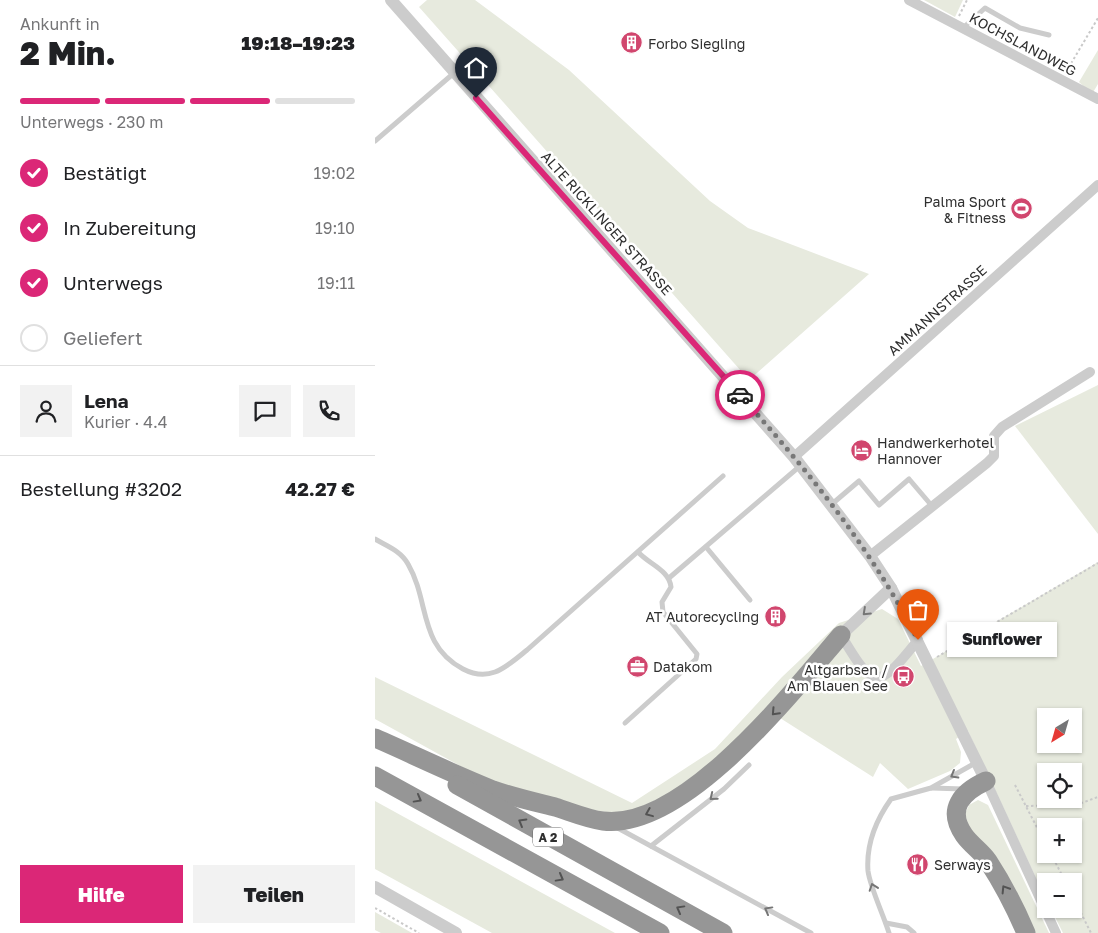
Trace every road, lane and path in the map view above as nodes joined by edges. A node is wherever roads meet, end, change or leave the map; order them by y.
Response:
1 (391, 0) edge
2 (909, 0) edge
3 (967, 0) edge
4 (1098, 18) edge
5 (959, 26) junction
6 (1049, 35) dead end
7 (454, 73) junction
8 (1061, 80) junction
9 (1098, 100) edge
10 (375, 141) edge
11 (1098, 185) edge
12 (1090, 372) dead end
13 (797, 460) junction
14 (723, 476) dead end
15 (831, 504) junction
16 (932, 506) junction
17 (375, 539) edge
18 (705, 547) junction
19 (639, 552) junction
20 (870, 556) junction
21 (1098, 563) edge
22 (669, 578) junction
23 (891, 588) junction
24 (750, 600) dead end
25 (841, 635) junction
26 (918, 640) junction
27 (936, 657) dead end
28 (625, 724) dead end
29 (375, 738) edge
30 (978, 761) junction
31 (749, 765) dead end
32 (375, 776) edge
33 (978, 785) junction
34 (1015, 785) dead end
35 (931, 788) junction
36 (1098, 797) edge
37 (1026, 806) junction
38 (603, 821) junction
39 (1037, 828) edge
40 (651, 846) junction
41 (375, 887) edge
42 (375, 908) edge
43 (1082, 915) edge
44 (886, 923) junction
45 (419, 933) edge
46 (457, 933) edge
47 (660, 933) edge
48 (723, 933) edge
49 (811, 933) edge
50 (889, 933) edge
51 (914, 933) edge
52 (1026, 933) edge
53 (1056, 933) edge
54 (1091, 933) edge

1 - 7 street, ALTE RICKLINGER STRASSE
2 - 5 street, KOCHSLANDWEG
3 - 5 path
4 - 8 path
5 - 6 lane
5 - 8 street, KOCHSLANDWEG
7 - 10 lane
7 - 13 street, ALTE RICKLINGER STRASSE
8 - 9 street, KOCHSLANDWEG
11 - 13 street, AMMANNSTRASSE
12 - 16 street
13 - 15 street, ALTE RICKLINGER STRASSE
13 - 18 lane
14 - 19 lane
15 - 16 lane
15 - 20 street, ALTE RICKLINGER STRASSE
16 - 20 street
17 - 19 lane
18 - 22 lane
18 - 24 lane
19 - 22 lane
20 - 23 street, ALTE RICKLINGER STRASSE
21 - 27 path
22 - 28 lane
23 -> 25 street
23 - 26 street, ALTE RICKLINGER STRASSE
25 - 26 street
25 -> 38 highway
26 - 30 street, ALTE RICKLINGER STRASSE
29 - 38 highway
48 -> 29 highway, A 2
30 - 33 street, ALTE RICKLINGER STRASSE
30 -> 35 lane
31 -> 40 lane
32 -> 47 highway, A 2
33 - 35 lane
52 -> 33 highway
33 - 53 street, ALTE RICKLINGER STRASSE
34 - 37 path
44 -> 35 lane
36 - 37 path
37 - 39 path
38 - 40 lane
49 -> 40 lane
41 - 46 street
42 - 45 path
43 - 54 path
44 - 50 lane
44 - 51 lane

